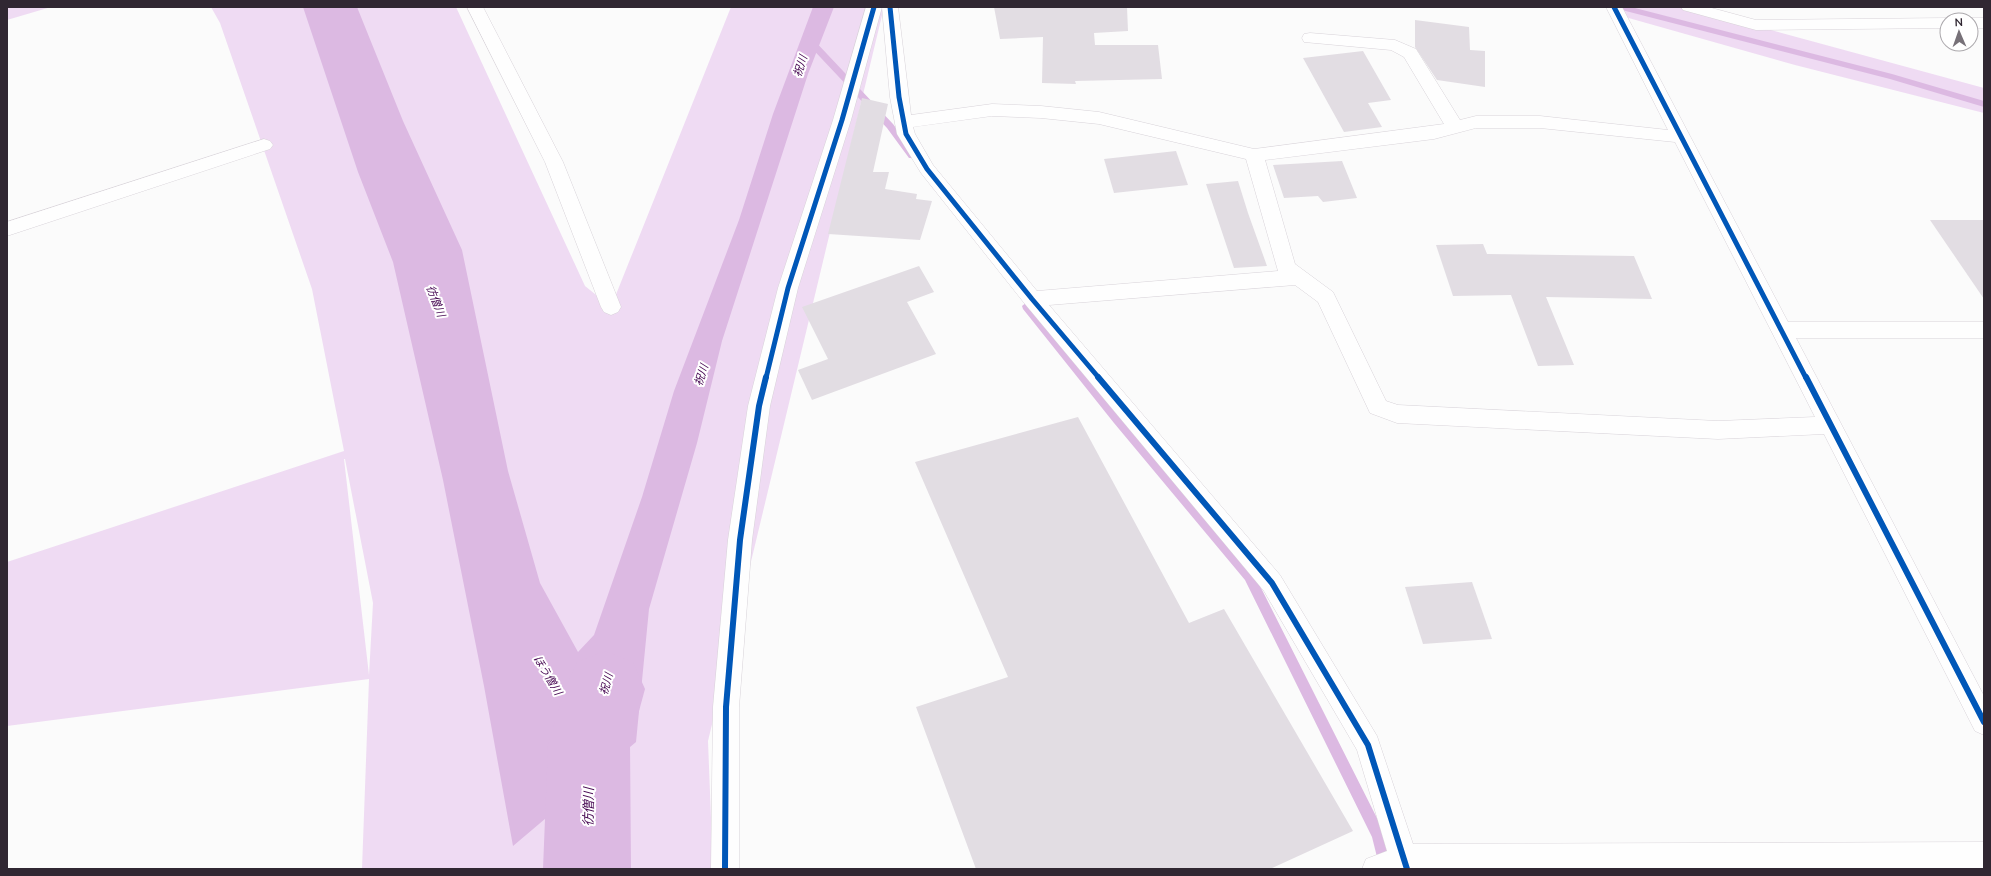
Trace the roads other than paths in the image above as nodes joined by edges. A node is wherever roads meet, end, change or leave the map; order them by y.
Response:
1 (474, 7) edge
2 (874, 7) edge
3 (890, 7) edge
4 (1689, 7) edge
5 (1611, 8) edge
6 (1939, 23) edge
7 (1310, 38) dead end
8 (904, 122) junction
9 (1455, 127) junction
10 (1682, 137) junction
11 (264, 145) dead end
12 (1254, 155) junction
13 (7, 229) edge
14 (1299, 277) junction
15 (1032, 299) junction
16 (611, 308) dead end
17 (1781, 330) junction
18 (1984, 330) edge
19 (1830, 425) junction
20 (1984, 722) edge
21 (1984, 856) edge
22 (1395, 864) edge
23 (725, 869) edge

1 - 16 street
2 - 23 street
3 - 8 street
4 - 6 street
5 - 10 street
7 - 9 street
8 - 12 street
8 - 15 street
9 - 10 street
9 - 12 street
10 - 17 street
11 - 13 street
12 - 14 street
14 - 15 street
14 - 19 street
15 - 22 street
17 - 18 street
17 - 19 street
19 - 20 street
21 - 22 street

